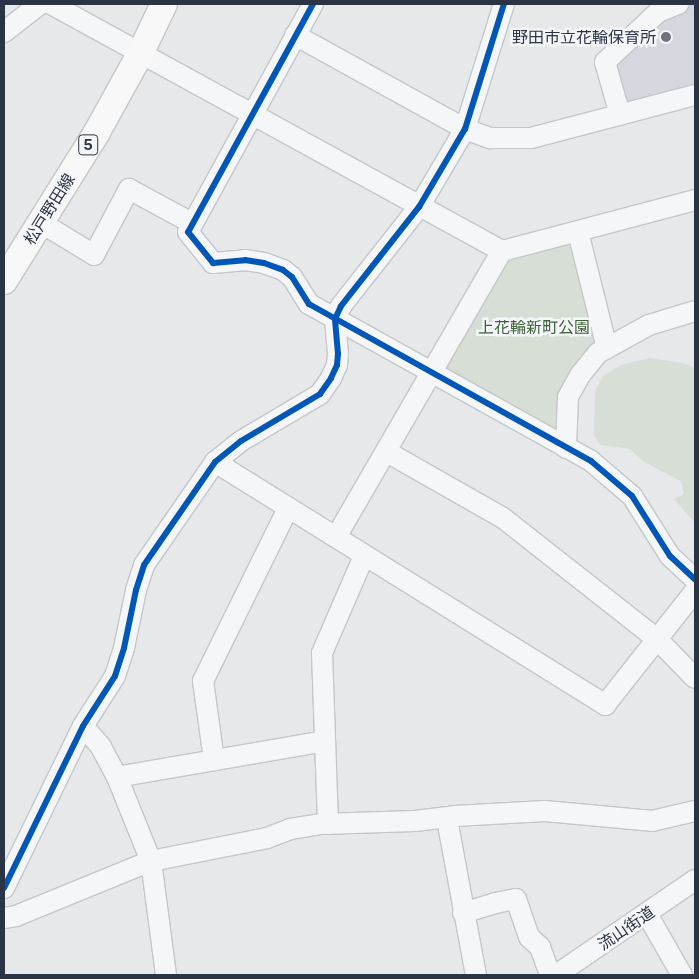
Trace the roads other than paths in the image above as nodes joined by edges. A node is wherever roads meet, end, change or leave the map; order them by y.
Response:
1 (40, 4) edge
2 (51, 4) edge
3 (164, 4) edge
4 (313, 4) edge
5 (504, 4) edge
6 (678, 4) edge
7 (4, 32) edge
8 (295, 35) junction
9 (140, 54) junction
10 (695, 95) edge
11 (251, 115) junction
12 (620, 115) junction
13 (465, 129) junction
14 (695, 200) edge
15 (419, 207) junction
16 (40, 222) junction
17 (192, 223) junction
18 (578, 232) junction
19 (502, 252) junction
20 (4, 281) edge
21 (695, 311) edge
22 (334, 319) junction
23 (607, 348) junction
24 (432, 374) junction
25 (566, 448) junction
26 (387, 452) junction
27 (216, 462) junction
28 (288, 508) junction
29 (336, 537) junction
30 (364, 556) junction
31 (695, 591) edge
32 (657, 639) junction
33 (695, 678) edge
34 (83, 726) junction
35 (324, 741) junction
36 (214, 760) junction
37 (117, 776) junction
38 (695, 810) edge
39 (447, 818) junction
40 (328, 824) junction
41 (151, 861) junction
42 (695, 880) edge
43 (4, 888) edge
44 (463, 913) junction
45 (647, 914) junction
46 (4, 918) edge
47 (166, 975) edge
48 (476, 975) edge
49 (550, 975) edge
50 (556, 975) edge
51 (682, 975) edge

1 - 7 street
2 - 9 street
3 - 9 main road, 松戸野田線 / 5
4 - 8 street
5 - 13 street
6 - 12 street
8 - 11 street
8 - 13 street
9 - 11 street
9 - 16 main road, 松戸野田線 / 5
10 - 12 street
11 - 15 street
11 - 17 street
12 - 13 street
13 - 15 street
14 - 18 street
15 - 19 street
15 - 22 street
16 - 17 street
16 - 20 main road, 松戸野田線 / 5
17 - 22 street
18 - 19 street
18 - 23 street
19 - 24 street
21 - 23 street
22 - 24 street
22 - 27 street
23 - 25 street
24 - 25 street
24 - 26 street
25 - 31 street
26 - 29 street
26 - 32 street
27 - 28 street
27 - 34 street
28 - 29 street
28 - 36 street
29 - 30 street
30 - 32 street
30 - 35 street
31 - 32 street
32 - 33 street
34 - 37 street
34 - 43 street
35 - 36 street
35 - 40 street
36 - 37 street
37 - 41 street
38 - 39 street
39 - 40 street
39 - 44 street
40 - 41 street
41 - 46 street
41 - 47 street
42 - 45 street, 流山街道
44 - 48 street
44 - 49 street
45 - 50 street, 流山街道
45 - 51 street

